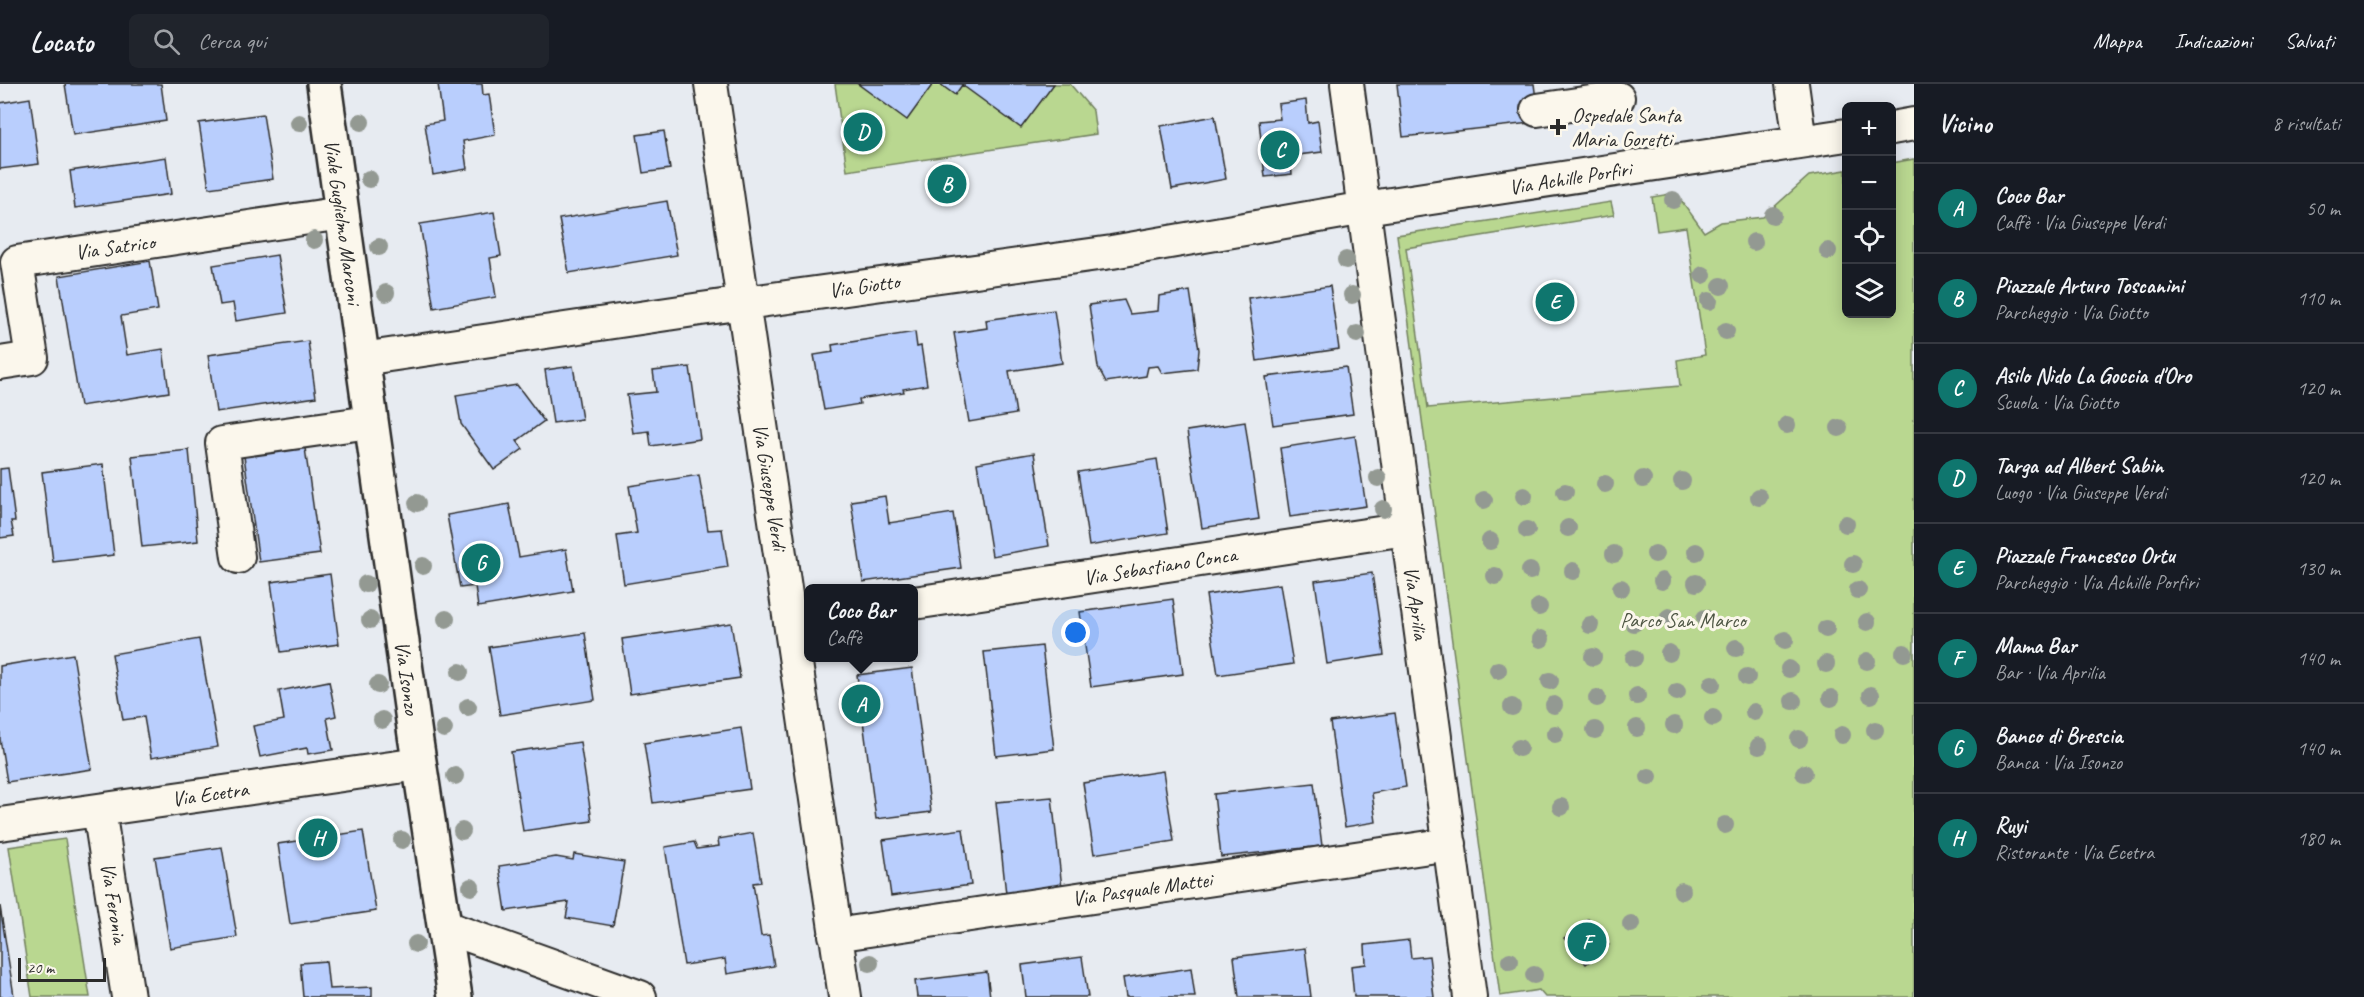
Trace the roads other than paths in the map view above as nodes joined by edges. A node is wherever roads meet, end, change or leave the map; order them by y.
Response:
1 (324, 84) edge
2 (711, 84) edge
3 (1347, 84) edge
4 (1792, 84) edge
5 (1618, 99) edge
6 (1537, 110) dead end
7 (1914, 124) edge
8 (1896, 127) edge
9 (1842, 136) edge
10 (1800, 142) junction
11 (1365, 208) junction
12 (342, 213) junction
13 (742, 303) junction
14 (362, 359) junction
15 (0, 363) edge
16 (370, 422) junction
17 (1406, 529) junction
18 (238, 557) dead end
19 (918, 602) edge
20 (800, 621) edge
21 (804, 657) edge
22 (805, 662) edge
23 (419, 764) junction
24 (99, 810) junction
25 (0, 824) edge
26 (1450, 844) junction
27 (445, 927) junction
28 (835, 934) junction
29 (128, 997) edge
30 (455, 997) edge
31 (640, 997) edge
32 (845, 997) edge
33 (1470, 997) edge

1 - 12 main road, Viale Guglielmo Marconi
2 - 13 street, Via Giuseppe Verdi
3 - 11 street, Via Aprilia
4 - 10 street
5 - 6 street
7 - 8 street
9 - 10 street, Via Achille Porfiri
10 - 11 street, Via Achille Porfiri
11 - 13 street, Via Giotto
11 - 17 street, Via Aprilia
12 - 14 main road, Viale Guglielmo Marconi
12 - 15 street, Via Satrico
13 - 14 street, Via Giotto
13 - 20 street, Via Giuseppe Verdi
14 - 16 main road, Via Isonzo
16 - 18 street
16 - 23 main road, Via Isonzo
17 - 19 street, Via Sebastiano Conca
17 - 26 street, Via Aprilia
20 - 21 street, Via Giuseppe Verdi
22 - 28 street, Via Giuseppe Verdi
23 - 24 street, Via Ecetra
23 - 27 main road, Via Isonzo
24 - 25 street, Via Ecetra
24 - 29 street, Via Feronia
26 - 28 street, Via Pasquale Mattei
26 - 33 street, Via Aprilia
27 - 30 main road, Via Isonzo
27 - 31 street
28 - 32 street, Via Giuseppe Verdi

